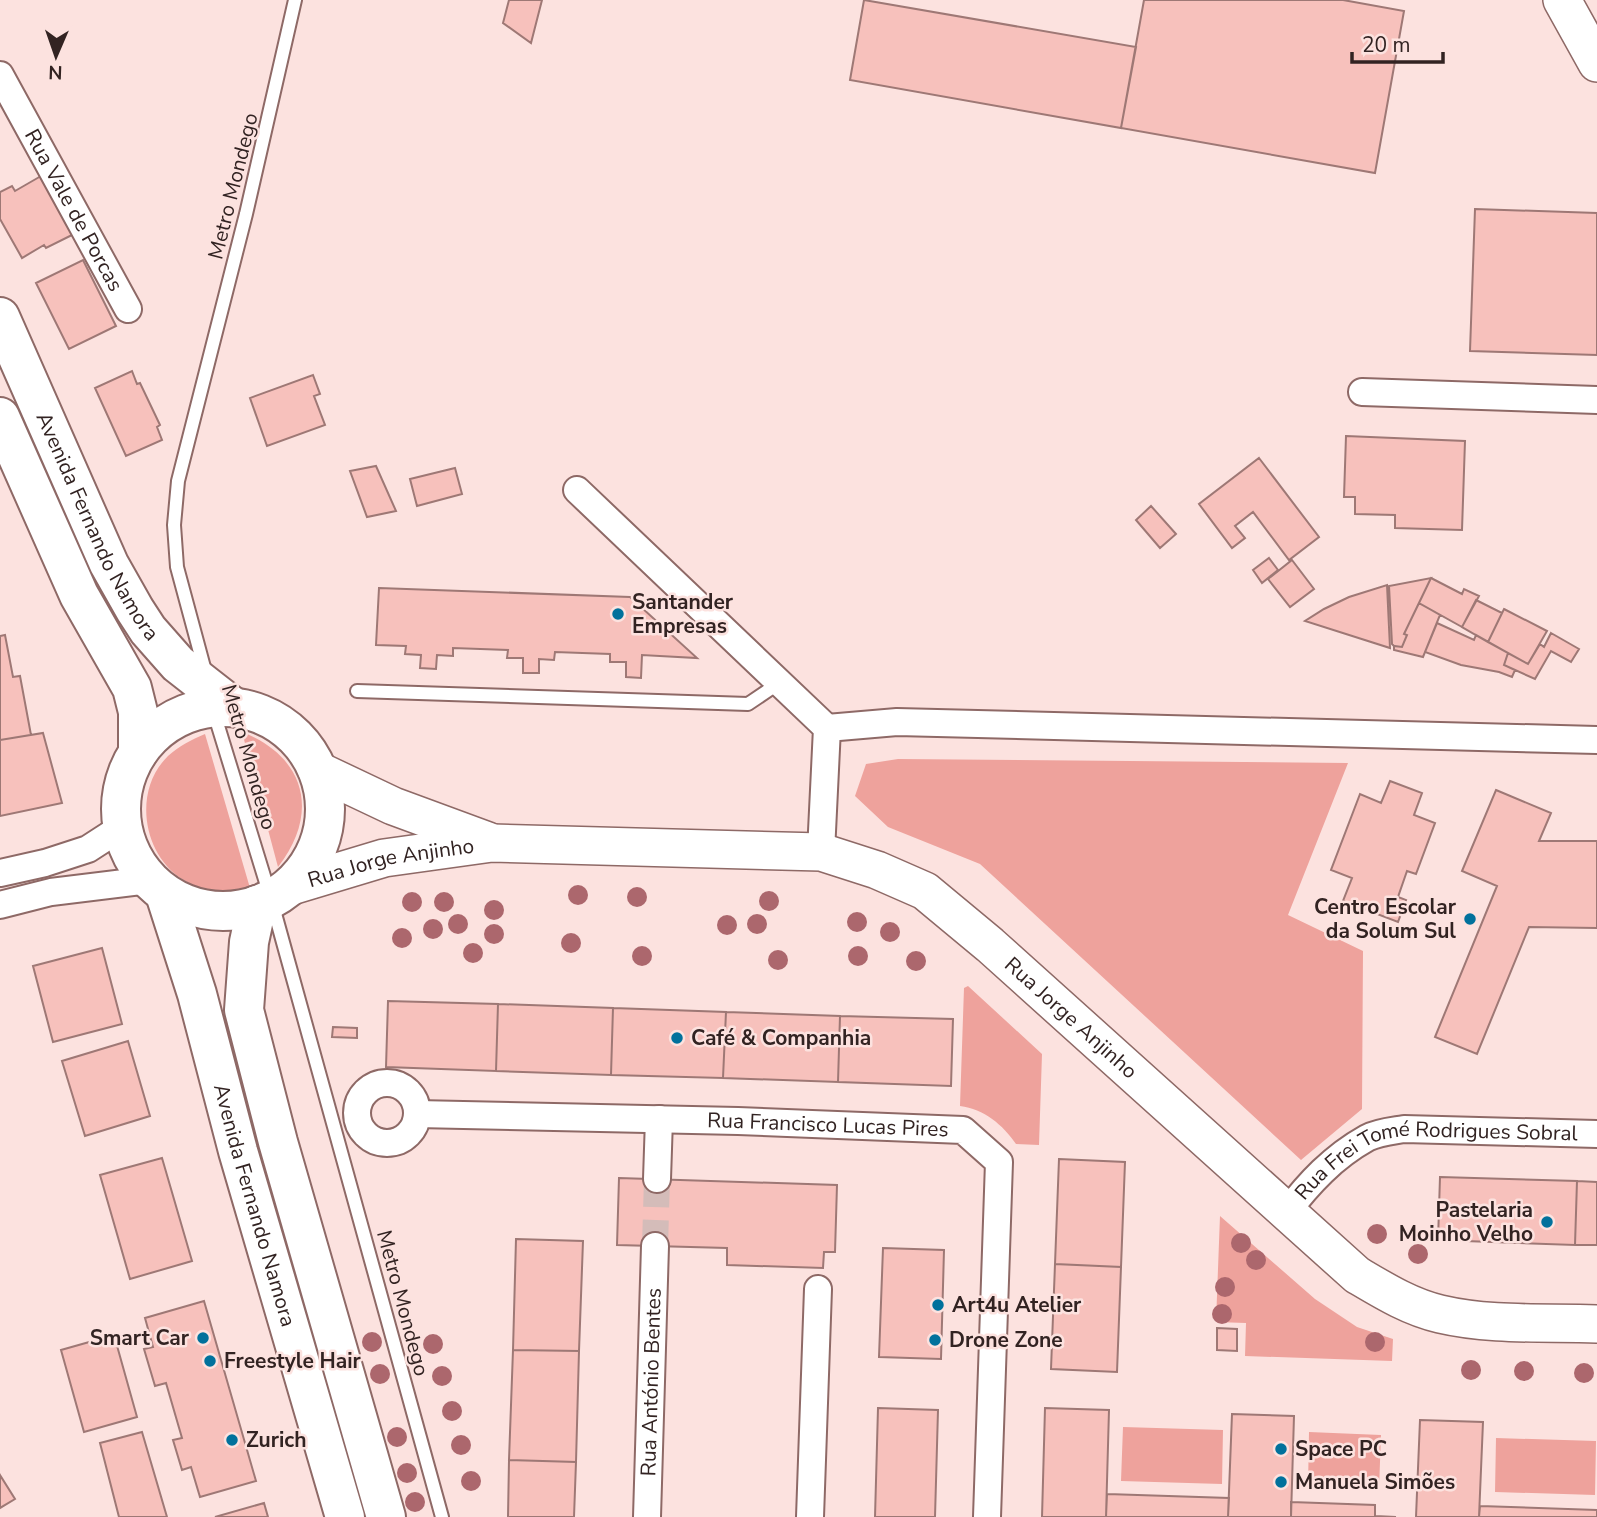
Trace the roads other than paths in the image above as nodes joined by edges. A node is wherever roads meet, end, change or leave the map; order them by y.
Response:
1 (295, 0) edge
2 (1562, 0) edge
3 (1578, 0) edge
4 (1597, 8) edge
5 (1597, 63) edge
6 (0, 75) edge
7 (128, 309) dead end
8 (0, 317) edge
9 (1362, 392) dead end
10 (1597, 400) edge
11 (0, 417) edge
12 (577, 490) dead end
13 (779, 682) junction
14 (357, 691) dead end
15 (218, 701) junction
16 (827, 728) junction
17 (1597, 740) edge
18 (138, 752) junction
19 (317, 769) junction
20 (122, 827) junction
21 (492, 843) junction
22 (821, 852) junction
23 (0, 873) edge
24 (157, 887) junction
25 (273, 897) junction
26 (0, 905) edge
27 (417, 1114) dead end
28 (659, 1119) junction
29 (1597, 1134) edge
30 (657, 1179) tunnel mouth
31 (1286, 1213) junction
32 (655, 1246) tunnel mouth
33 (818, 1289) dead end
34 (1597, 1324) edge
35 (345, 1517) edge
36 (386, 1517) edge
37 (442, 1517) edge
38 (647, 1517) edge
39 (810, 1517) edge
40 (987, 1517) edge

1 - 15 lane, Metro Mondego
2 - 5 street
3 - 4 street
6 - 7 street, Rua Vale de Porcas
8 - 15 main road, Avenida Fernando Namora
9 - 10 street
11 - 18 main road, Avenida Fernando Namora
12 - 13 street
13 - 14 lane
13 - 16 street
15 - 18 main road, Avenida Fernando Namora
15 - 19 main road, Avenida Fernando Namora
15 - 25 lane, Metro Mondego
16 - 17 street
16 - 22 street
18 - 20 main road, Avenida Fernando Namora
19 - 21 street, Rua Jorge Anjinho
19 - 25 main road, Avenida Fernando Namora
20 - 23 street
20 - 24 main road, Avenida Fernando Namora
21 - 22 street, Rua Jorge Anjinho
21 - 25 street, Rua Jorge Anjinho
22 - 31 street, Rua Jorge Anjinho
24 - 25 main road
24 - 26 street
24 - 35 main road, Avenida Fernando Namora
25 - 36 main road, Avenida Fernando Namora
25 - 37 lane, Metro Mondego
27 - 28 street, Rua Francisco Lucas Pires
28 - 30 street
28 - 40 street, Rua Francisco Lucas Pires
29 - 31 street, Rua Frei Tomé Rodrigues Sobral
31 - 34 street, Rua Jorge Anjinho
32 - 38 street, Rua António Bentes
33 - 39 street

